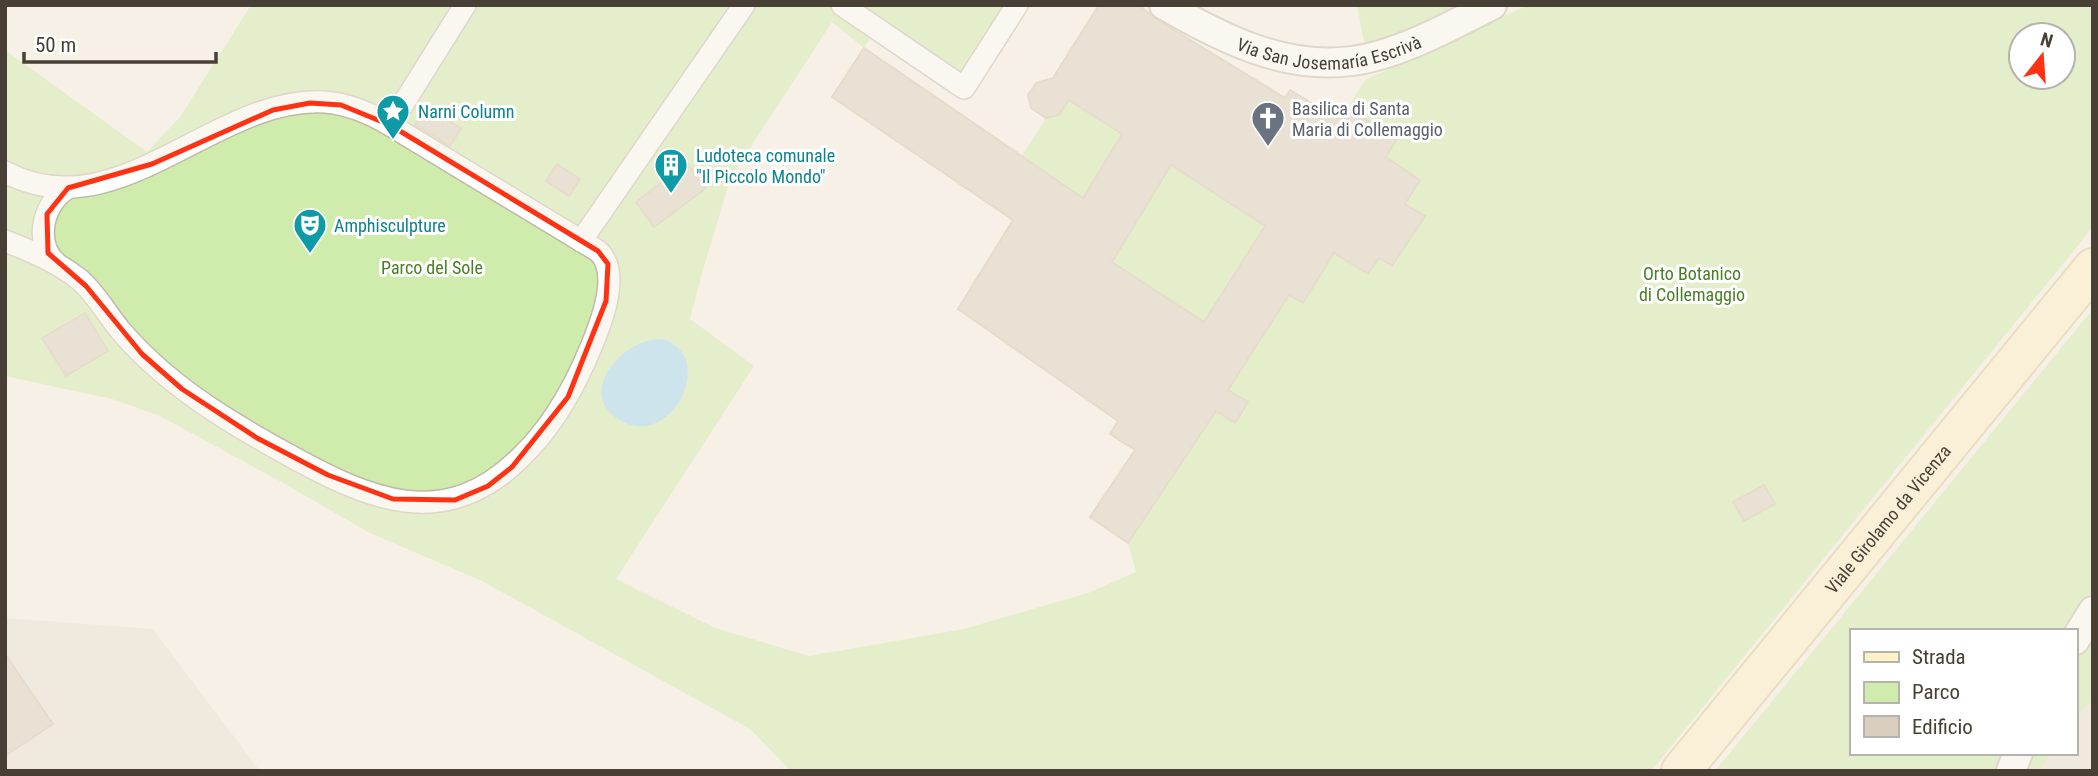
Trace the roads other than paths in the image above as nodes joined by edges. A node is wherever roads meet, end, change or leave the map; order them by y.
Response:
1 (465, 5) edge
2 (744, 5) edge
3 (842, 5) edge
4 (1017, 5) edge
5 (1164, 5) edge
6 (1492, 5) edge
7 (390, 124) junction
8 (5, 172) edge
9 (47, 202) junction
10 (5, 241) edge
11 (581, 241) junction
12 (57, 264) junction
13 (2093, 268) edge
14 (2093, 611) edge
15 (2077, 637) edge
16 (1681, 771) edge

1 - 7 street
2 - 11 street
3 - 4 street
5 - 6 street, Via San Josemaría Escrivà
7 - 9 street
7 - 11 street
8 - 9 street
9 - 10 street
9 - 12 street
10 - 12 street
11 - 12 street
13 - 16 main road, Viale Girolamo da Vicenza
14 - 15 street

